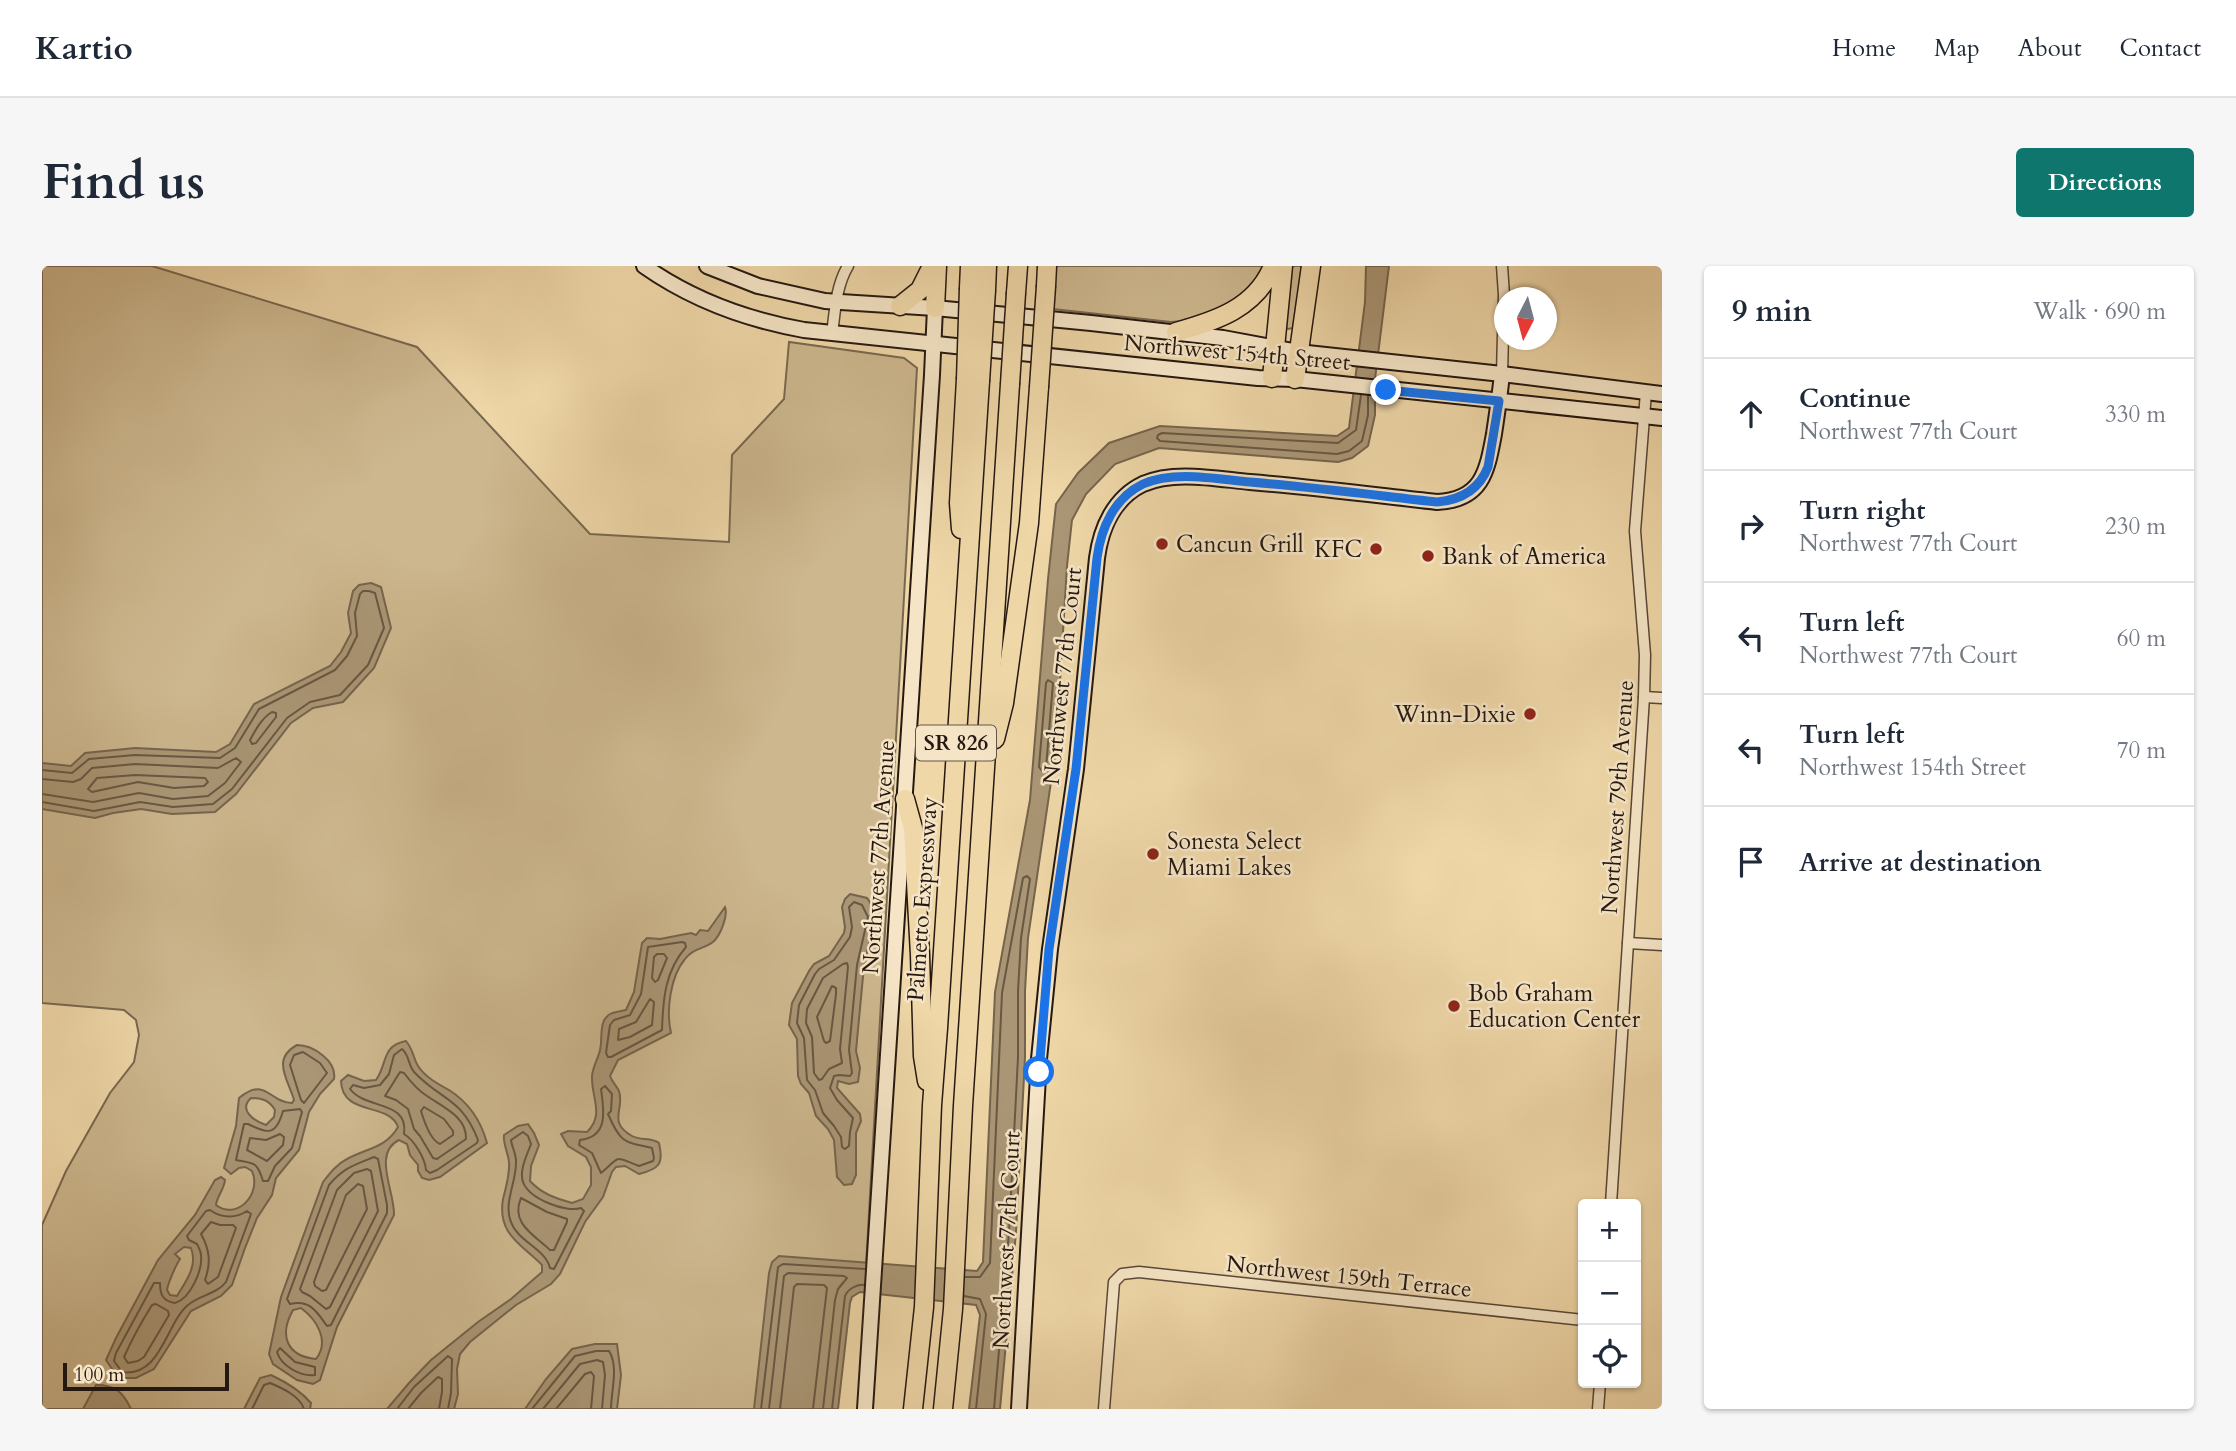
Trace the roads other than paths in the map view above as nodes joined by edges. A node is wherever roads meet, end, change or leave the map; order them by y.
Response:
1 (643, 266) edge
2 (707, 266) edge
3 (848, 266) edge
4 (935, 266) edge
5 (970, 266) edge
6 (987, 266) edge
7 (1018, 266) edge
8 (1047, 266) edge
9 (1273, 266) edge
10 (1283, 266) edge
11 (1311, 266) edge
12 (1502, 266) edge
13 (977, 289) junction
14 (836, 303) junction
15 (900, 306) junction
16 (935, 308) junction
17 (1176, 332) junction
18 (832, 334) junction
19 (933, 345) junction
20 (1275, 347) junction
21 (1298, 352) junction
22 (1502, 374) junction
23 (1272, 378) junction
24 (1295, 379) junction
25 (1646, 392) junction
26 (1662, 394) edge
27 (1499, 401) junction
28 (1644, 416) junction
29 (1662, 418) edge
30 (1644, 697) junction
31 (1662, 698) edge
32 (985, 780) junction
33 (905, 799) junction
34 (1628, 943) junction
35 (1662, 945) edge
36 (932, 1105) junction
37 (1611, 1199) edge
38 (1578, 1319) edge
39 (1600, 1388) edge
40 (865, 1409) edge
41 (913, 1409) edge
42 (943, 1409) edge
43 (1019, 1409) edge
44 (1104, 1409) edge
45 (1598, 1409) edge

1 - 18 main road, Northwest 154th Street
2 - 14 main road, Northwest 154th Street
3 - 14 street
4 - 15 highway
4 - 16 highway
5 - 13 highway
6 - 13 highway, Palmetto Expressway / SR 826
7 - 32 highway, SR 826, bridge
8 - 32 highway, bridge
9 - 17 highway
10 - 20 highway
11 - 21 highway
12 - 22 street, Northwest 77th Court
13 - 36 highway, Palmetto Expressway / SR 826, bridge
14 - 15 main road, Northwest 154th Street
14 - 18 street
15 - 16 main road, Northwest 154th Street
16 - 17 main road, Northwest 154th Street
16 - 19 main road, Northwest 77th Avenue
17 - 20 main road, Northwest 154th Street
18 - 19 main road, Northwest 154th Street
19 - 23 main road, Northwest 154th Street
19 - 33 main road, Northwest 77th Avenue
20 - 21 main road, Northwest 154th Street
20 - 23 highway
21 - 22 main road, Northwest 154th Street
21 - 24 highway
22 - 25 main road, Northwest 154th Street
22 - 27 main road, Northwest 77th Court
23 - 24 main road, Northwest 154th Street
24 - 27 main road, Northwest 154th Street
25 - 26 main road, Northwest 154th Street
25 - 28 street, Northwest 79th Avenue
27 - 28 main road, Northwest 154th Street
27 - 43 main road, Northwest 77th Court
28 - 29 main road, Northwest 154th Street
28 - 30 street, Northwest 79th Avenue
30 - 31 street
30 - 34 street, Northwest 79th Avenue
32 - 42 highway, SR 826
33 - 36 highway
33 - 40 main road, Northwest 77th Avenue
34 - 35 street
34 - 37 street, Northwest 79th Avenue
36 - 41 highway, Palmetto Expressway / SR 826
38 - 44 street, Northwest 159th Terrace
39 - 45 street

